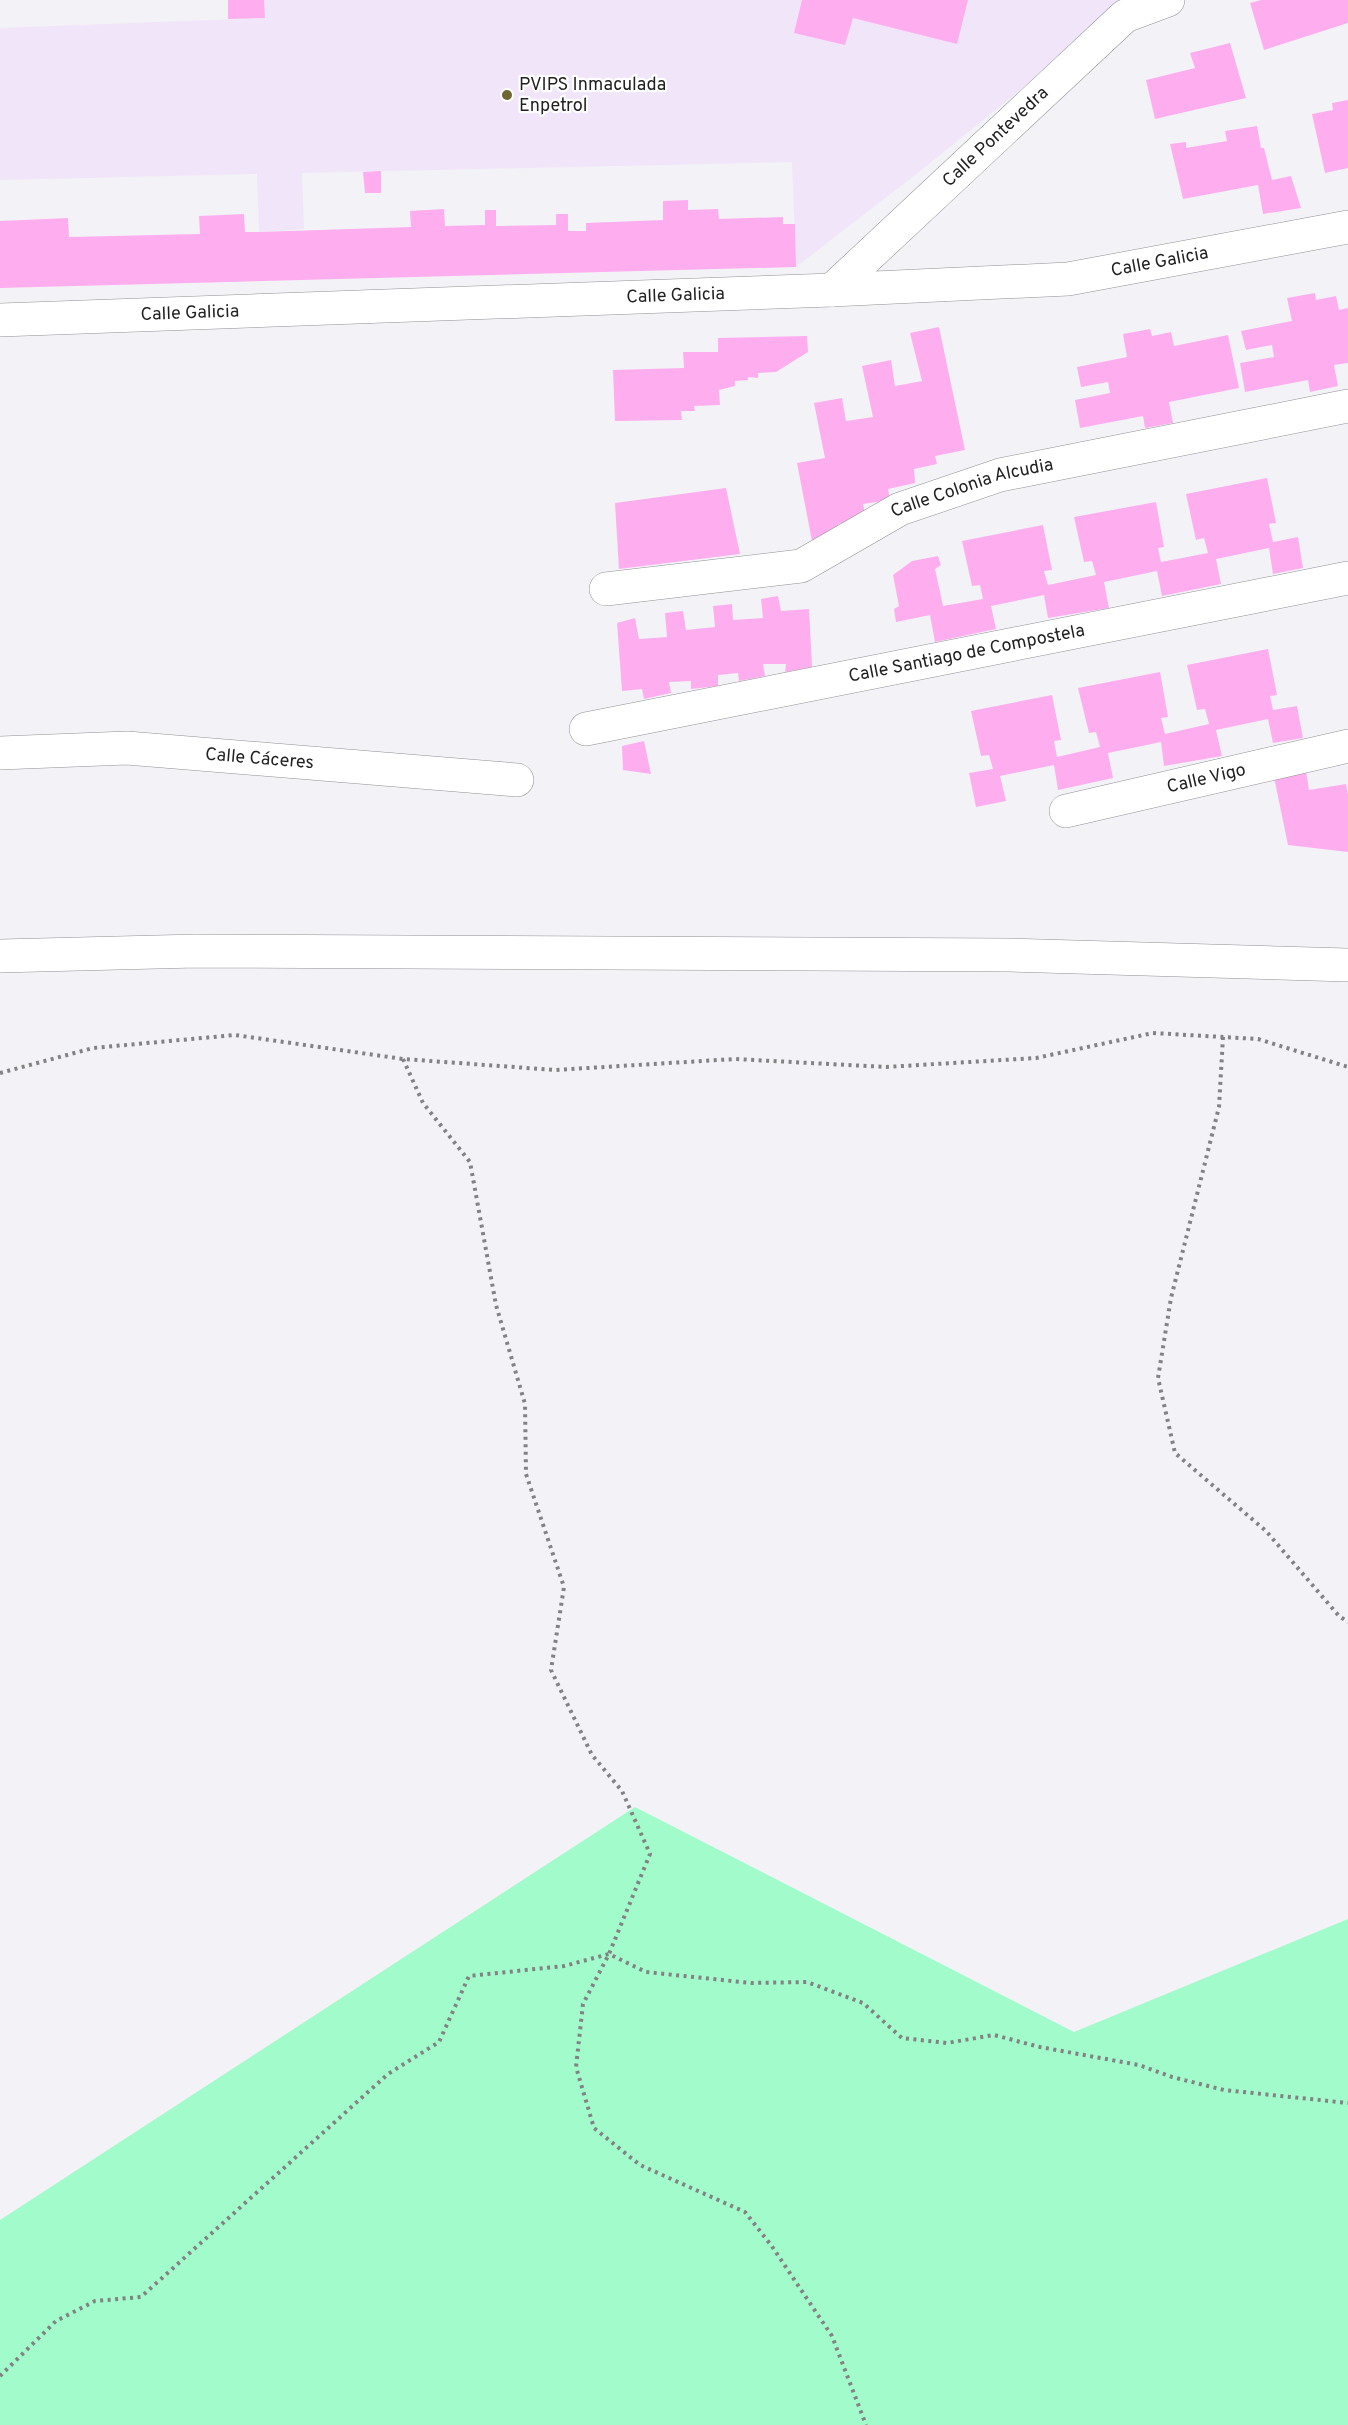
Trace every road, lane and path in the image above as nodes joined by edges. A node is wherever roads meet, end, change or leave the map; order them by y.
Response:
1 (1168, 0) edge
2 (1348, 226) edge
3 (832, 291) junction
4 (0, 320) edge
5 (1348, 406) edge
6 (1348, 578) edge
7 (606, 590) dead end
8 (586, 729) dead end
9 (1348, 746) edge
10 (0, 753) edge
11 (517, 780) dead end
12 (1066, 811) dead end
13 (0, 956) edge
14 (1348, 965) edge
15 (1223, 1037) junction
16 (403, 1059) junction
17 (1348, 1066) edge
18 (0, 1073) edge
19 (1348, 1622) edge
20 (609, 1954) junction
21 (1348, 2103) edge
22 (0, 2376) edge
23 (866, 2425) edge

1 - 3 street, Calle Pontevedra
2 - 3 street, Calle Galicia
3 - 4 street, Calle Galicia
5 - 7 street, Calle Colonia Alcudia
6 - 8 street, Calle Santiago de Compostela
9 - 12 street, Calle Vigo
10 - 11 street, Calle Cáceres
13 - 14 street
15 - 16 path
15 - 17 path
15 - 19 path
16 - 18 path
16 - 20 path
20 - 21 path
20 - 22 path
20 - 23 path

